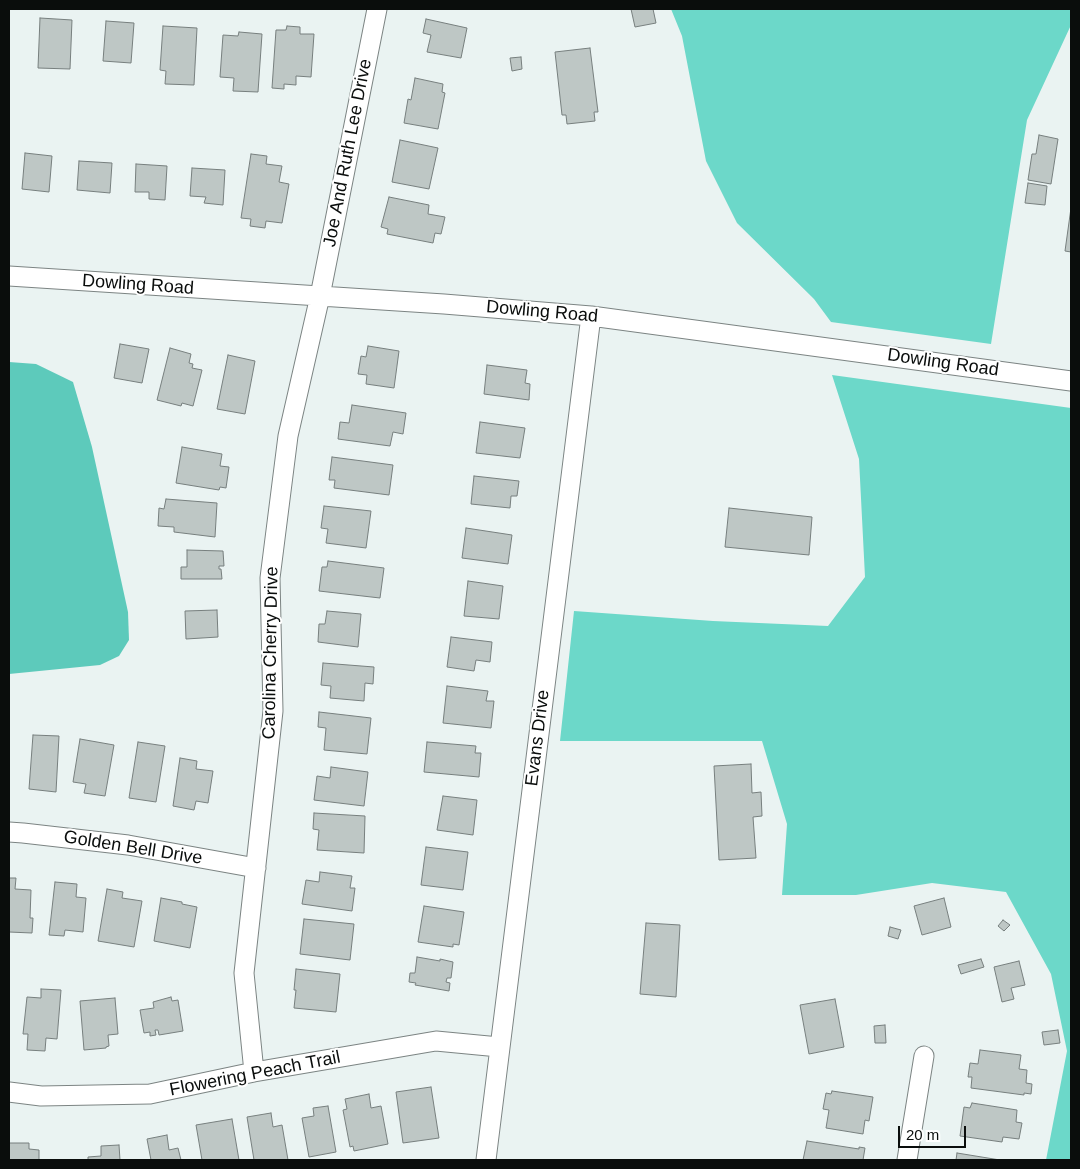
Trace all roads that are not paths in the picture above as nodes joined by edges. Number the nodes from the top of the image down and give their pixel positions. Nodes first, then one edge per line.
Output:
1 (377, 9) edge
2 (9, 276) edge
3 (320, 296) junction
4 (590, 316) junction
5 (1071, 381) edge
6 (9, 832) edge
7 (256, 868) junction
8 (500, 1047) junction
9 (924, 1056) dead end
10 (254, 1072) junction
11 (9, 1092) edge
12 (486, 1160) edge
13 (907, 1160) edge

1 - 3 street, Joe And Ruth Lee Drive
2 - 3 street, Dowling Road
3 - 4 street, Dowling Road
3 - 7 street, Carolina Cherry Drive
4 - 5 street, Dowling Road
4 - 8 street, Evans Drive
6 - 7 street, Golden Bell Drive
7 - 10 street, Carolina Cherry Drive
8 - 10 street, Flowering Peach Trail
8 - 12 street, Evans Drive
9 - 13 street
10 - 11 street, Flowering Peach Trail

